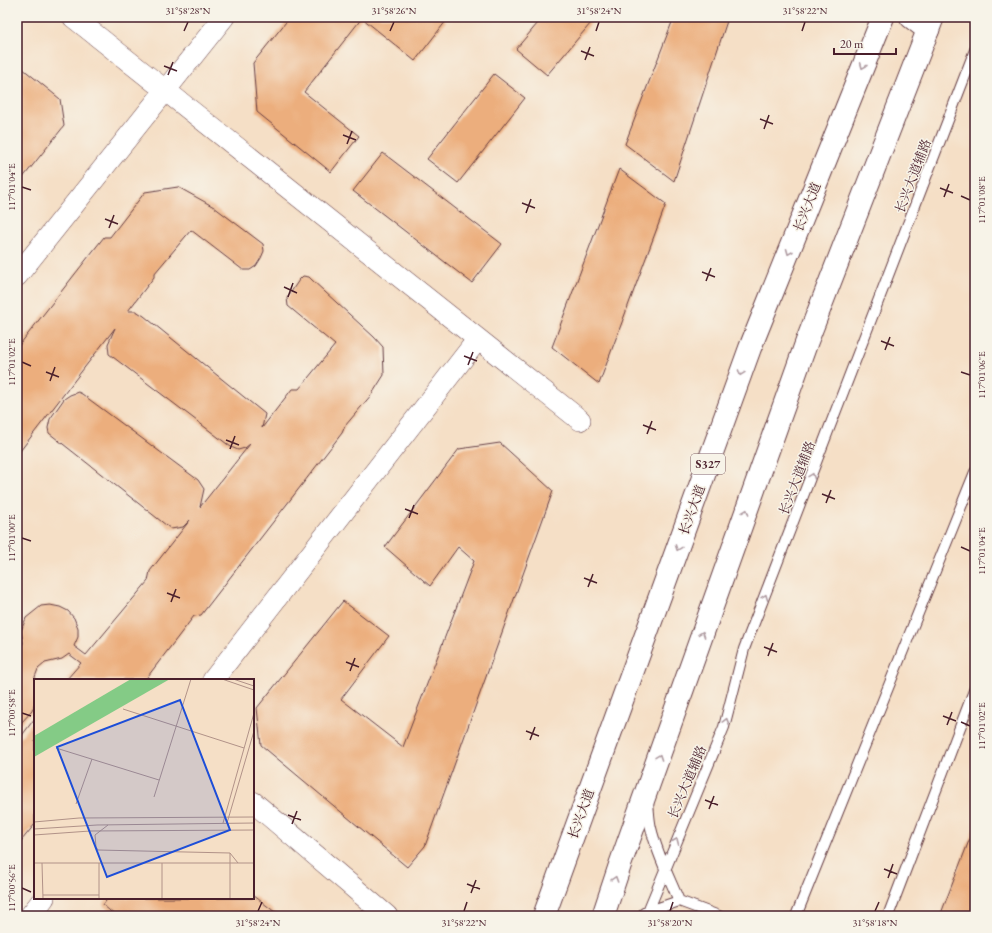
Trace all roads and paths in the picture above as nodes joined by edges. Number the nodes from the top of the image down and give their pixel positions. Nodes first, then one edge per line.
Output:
1 (73, 17) edge
2 (224, 17) edge
3 (883, 17) edge
4 (924, 21) edge
5 (975, 50) edge
6 (165, 90) junction
7 (17, 276) edge
8 (478, 339) junction
9 (580, 420) dead end
10 (975, 472) edge
11 (214, 679) edge
12 (975, 688) edge
13 (647, 790) junction
14 (254, 803) edge
15 (665, 869) junction
16 (43, 899) edge
17 (679, 901) junction
18 (644, 915) edge
19 (30, 916) edge
20 (387, 916) edge
21 (544, 916) edge
22 (603, 916) edge
23 (719, 916) edge
24 (796, 916) edge
25 (888, 916) edge

1 - 6 street
2 - 6 street
3 -> 21 main road, 长兴大道 / S327
13 -> 4 main road
15 -> 5 lane, 长兴大道辅路
6 - 7 street
6 - 8 street
8 - 9 street
8 - 11 street
10 - 24 lane
12 - 25 lane
13 - 15 lane
22 -> 13 main road
14 - 20 street
15 - 17 lane
15 - 18 lane, 长兴大道辅路
16 - 19 street
17 - 18 lane
17 - 23 lane

